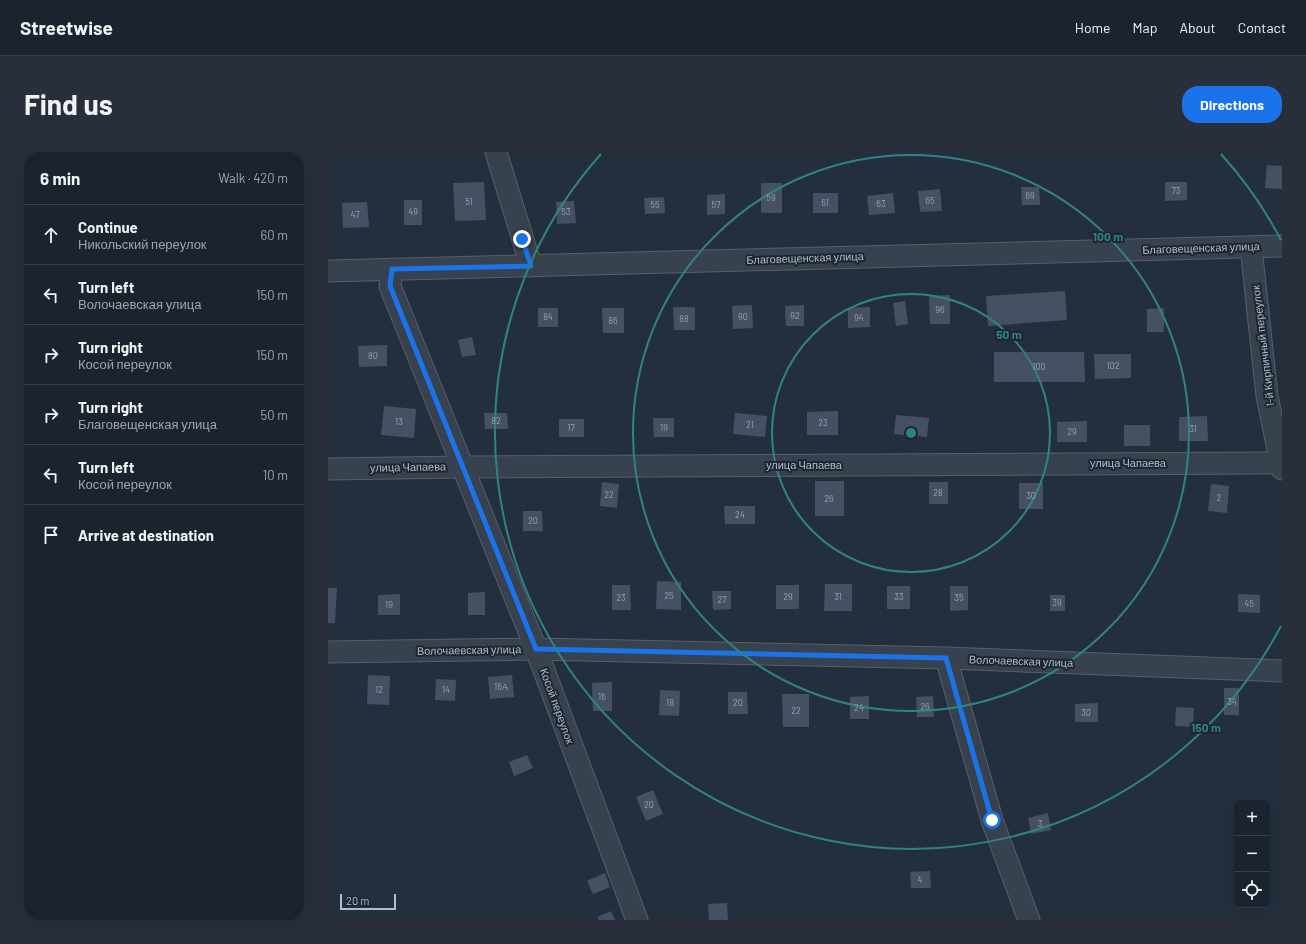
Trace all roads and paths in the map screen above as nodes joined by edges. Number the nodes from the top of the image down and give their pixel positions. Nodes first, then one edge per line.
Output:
1 (496, 152) edge
2 (1282, 246) edge
3 (1251, 247) junction
4 (531, 266) junction
5 (392, 269) junction
6 (328, 271) edge
7 (463, 466) junction
8 (1281, 466) edge
9 (328, 469) edge
10 (536, 649) junction
11 (328, 652) edge
12 (946, 658) junction
13 (1282, 671) edge
14 (637, 920) edge
15 (1029, 920) edge

1 - 4 street
2 - 3 street, Благовещенская улица
3 - 4 street, Благовещенская улица
3 - 8 street, 1-й Кирпичный переулок
4 - 5 street, Благовещенская улица
5 - 6 street, Благовещенская улица
5 - 7 street, Косой переулок
7 - 8 street, улица Чапаева
7 - 9 street, улица Чапаева
7 - 10 street, Косой переулок
10 - 11 street, Волочаевская улица
10 - 12 street, Волочаевская улица
10 - 14 street, Косой переулок
12 - 13 street, Волочаевская улица
12 - 15 street

